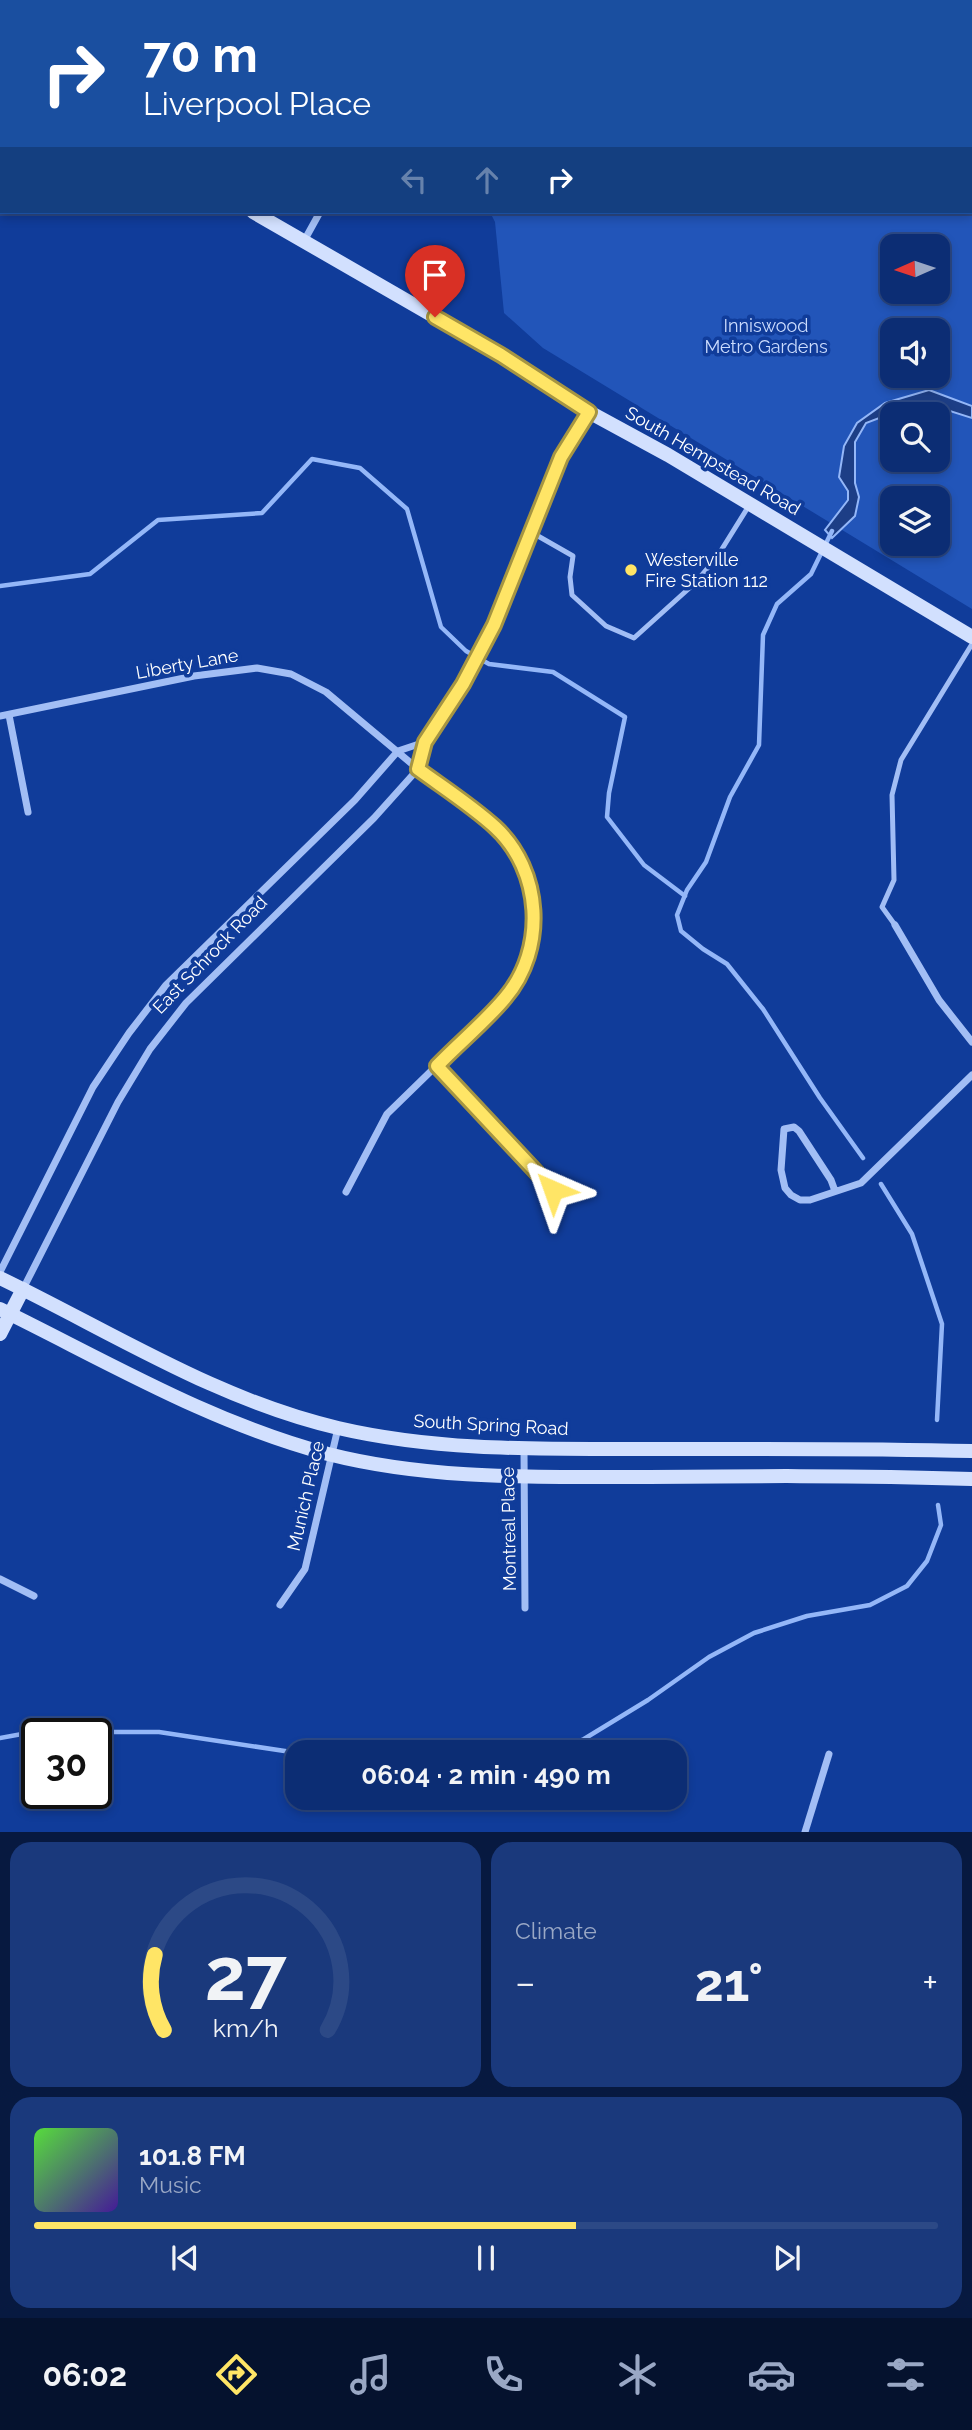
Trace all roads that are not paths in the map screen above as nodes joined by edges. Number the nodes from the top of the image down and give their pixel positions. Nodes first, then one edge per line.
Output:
1 (257, 214) edge
2 (319, 214) edge
3 (304, 241) junction
4 (589, 412) junction
5 (750, 503) junction
6 (531, 532) junction
7 (972, 637) edge
8 (972, 644) edge
9 (9, 715) junction
10 (0, 716) edge
11 (425, 742) junction
12 (398, 751) junction
13 (418, 769) junction
14 (28, 813) dead end
15 (895, 925) joint
16 (972, 1042) edge
17 (437, 1066) junction
18 (972, 1075) edge
19 (553, 1190) dead end
20 (835, 1191) junction
21 (346, 1192) dead end
22 (0, 1272) edge
23 (0, 1278) edge
24 (23, 1289) junction
25 (5, 1311) edge
26 (0, 1334) edge
27 (338, 1428) junction
28 (524, 1449) junction
29 (972, 1451) edge
30 (332, 1455) junction
31 (523, 1477) junction
32 (972, 1479) edge
33 (0, 1579) edge
34 (34, 1596) dead end
35 (280, 1605) dead end
36 (525, 1608) dead end
37 (829, 1754) dead end
38 (805, 1832) edge

1 - 3 main road, South Hempstead Road
2 - 3 street
3 - 4 main road, South Hempstead Road
4 - 5 main road, South Hempstead Road
4 - 6 street, East Schrock Road
5 - 6 lane
5 - 7 main road, South Hempstead Road
6 - 11 street, East Schrock Road
8 - 15 lane
9 - 10 street, Liberty Lane
9 - 12 street, Liberty Lane
9 - 14 street
11 - 12 street, East Schrock Road
11 - 13 street, East Schrock Road
12 - 13 street, Liberty Lane
12 - 22 street, East Schrock Road
13 - 17 street, Liberty Lane
13 - 24 street, East Schrock Road
15 - 16 street
17 - 19 street
17 - 21 street, Liberty Lane
18 - 20 street
20 - 20 street
23 - 24 main road, South Spring Road
24 - 25 main road, East Schrock Road
24 - 27 main road, South Spring Road
25 - 26 main road, East Schrock Road
25 - 30 main road
27 - 28 main road, South Spring Road
27 - 30 street, Munich Place
28 - 29 main road, South Spring Road
28 - 31 street, Montreal Place
30 - 31 main road
30 - 35 street, Munich Place
31 - 32 main road
31 - 36 street, Montreal Place
33 - 34 street
37 - 38 street

